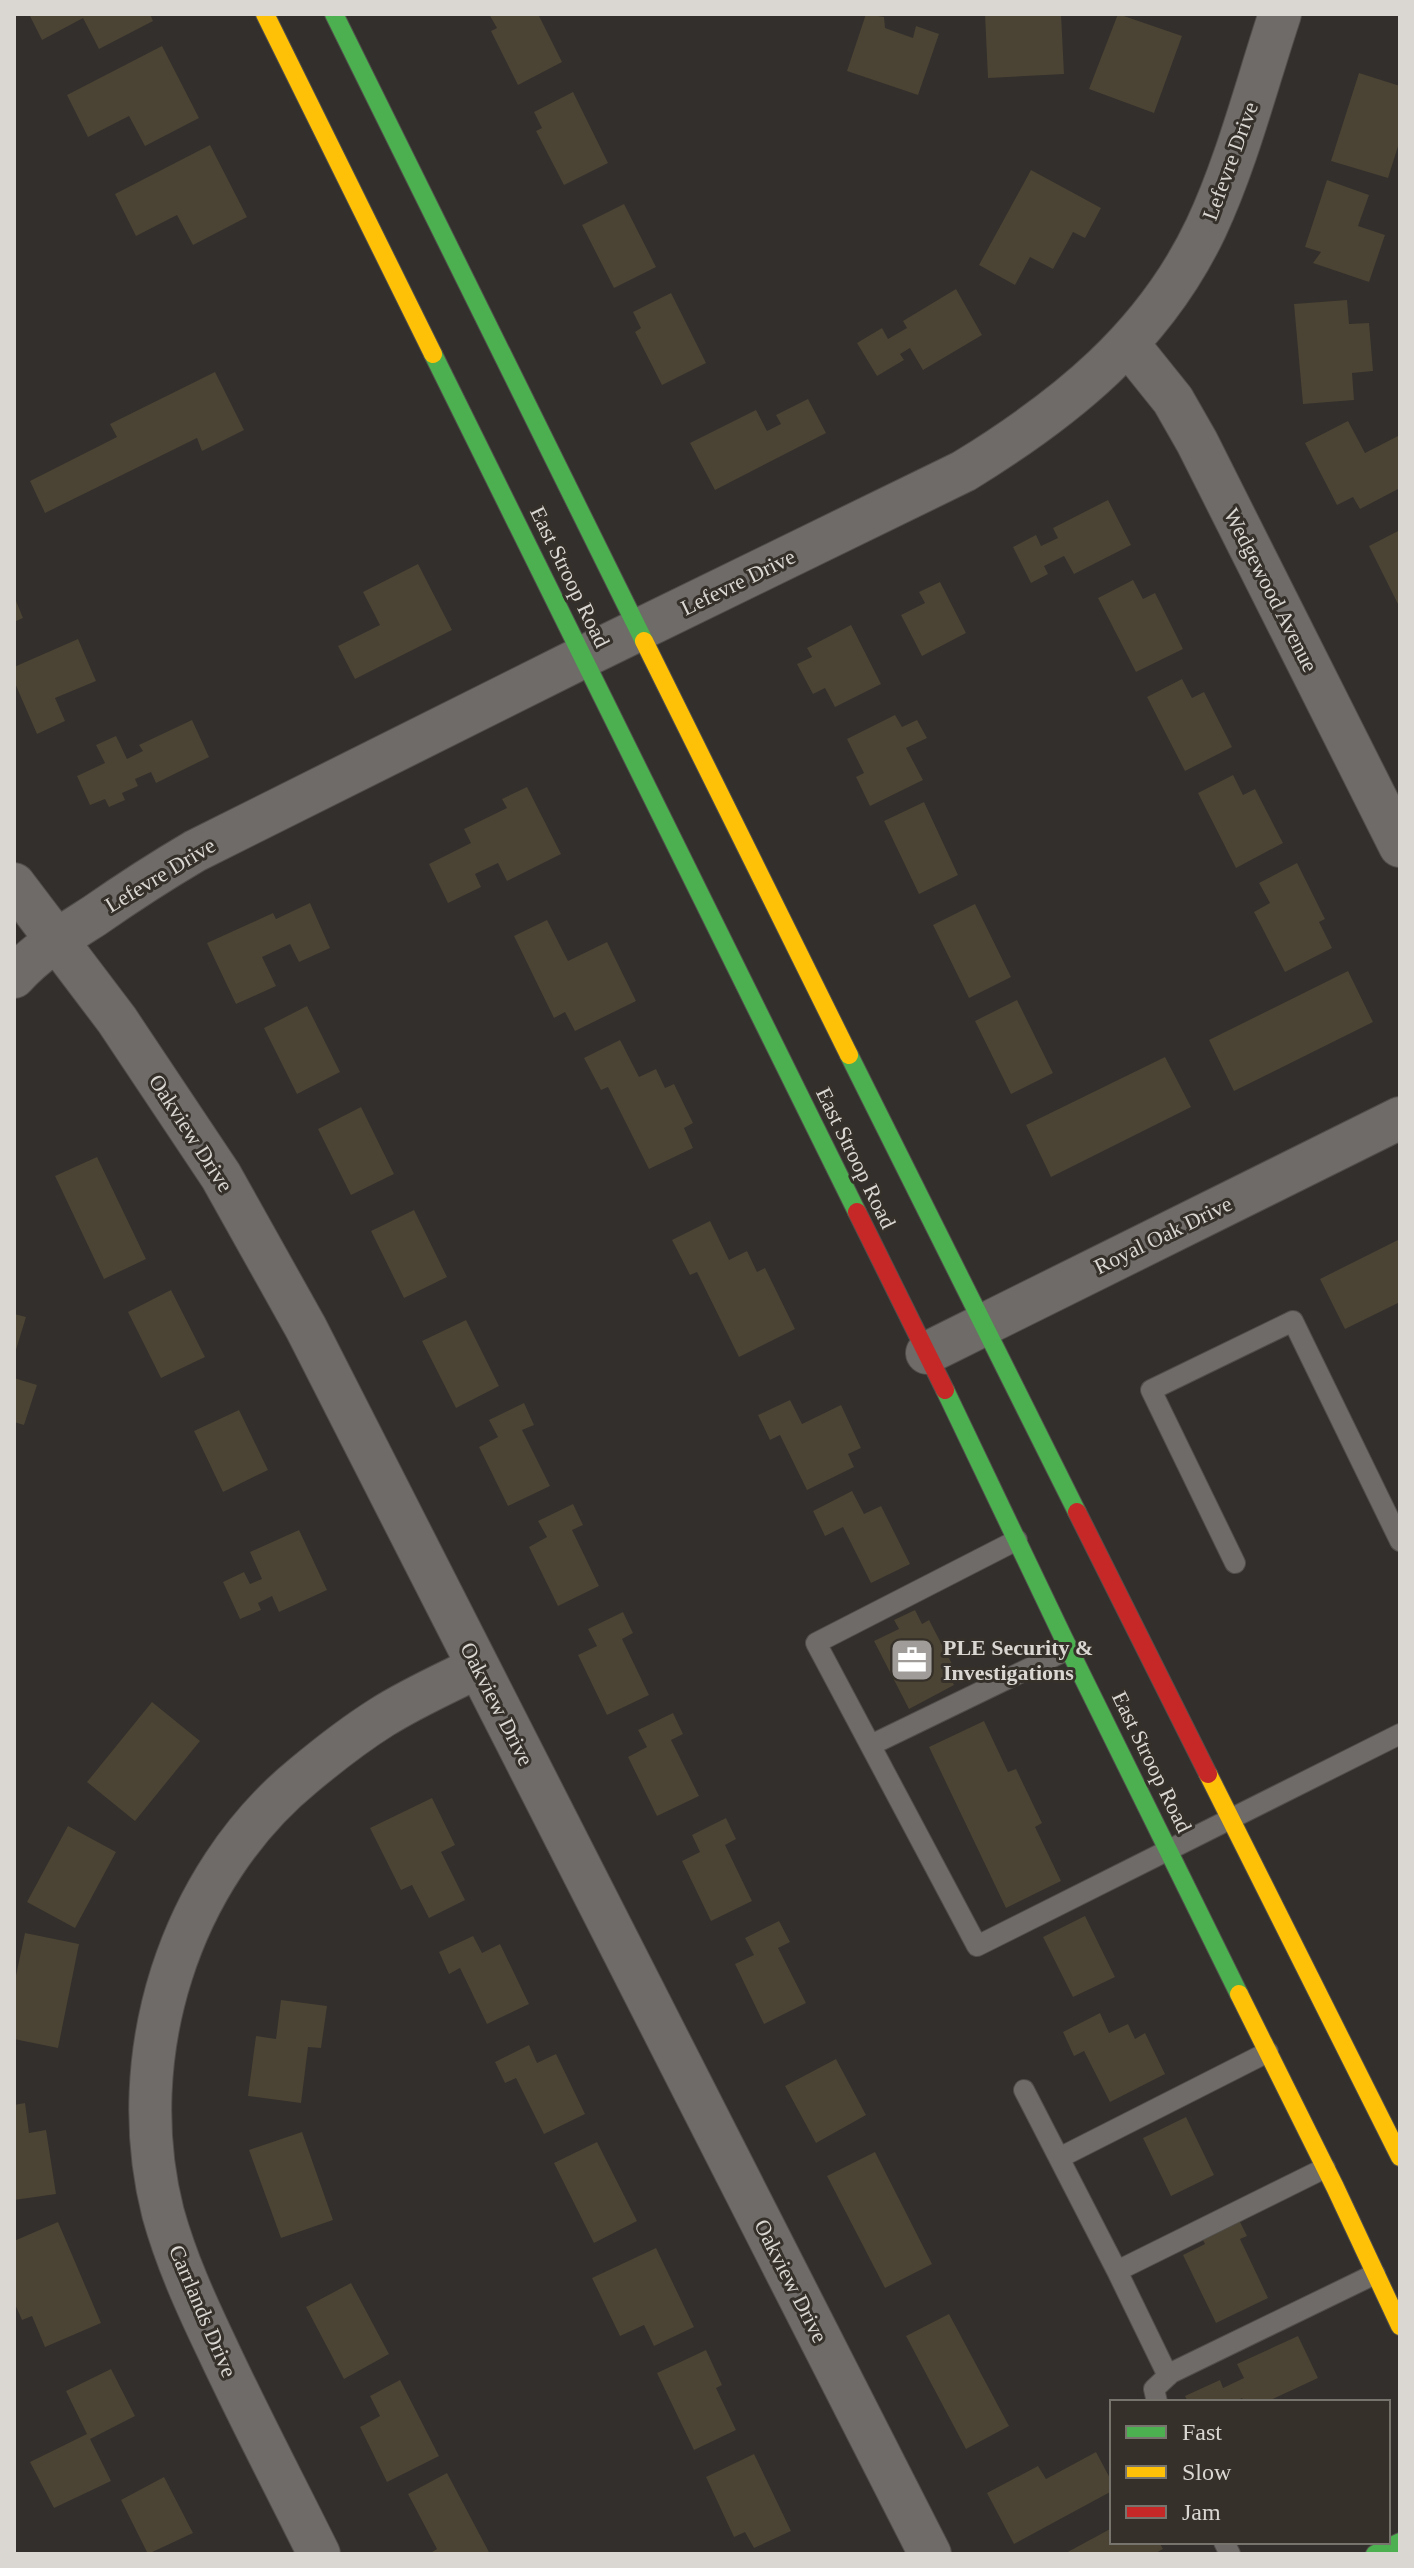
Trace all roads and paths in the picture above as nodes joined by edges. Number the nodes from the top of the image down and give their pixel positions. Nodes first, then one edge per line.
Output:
1 (265, 14) edge
2 (334, 14) edge
3 (1280, 14) edge
4 (1128, 344) junction
5 (638, 631) junction
6 (583, 657) junction
7 (1400, 846) edge
8 (14, 884) edge
9 (57, 940) junction
10 (14, 977) edge
11 (1400, 1118) edge
12 (983, 1325) junction
13 (927, 1353) junction
14 (1017, 1540) junction
15 (1400, 1541) edge
16 (1235, 1563) dead end
17 (1069, 1649) junction
18 (478, 1667) junction
19 (1400, 1734) edge
20 (871, 1745) junction
21 (1230, 1818) junction
22 (1168, 1849) junction
23 (1268, 2052) junction
24 (1024, 2090) dead end
25 (1400, 2157) edge
26 (1059, 2158) junction
27 (1325, 2168) junction
28 (1117, 2271) junction
29 (1375, 2274) junction
30 (1400, 2326) edge
31 (1168, 2376) junction
32 (1157, 2400) edge
33 (1400, 2542) edge
34 (319, 2554) edge
35 (930, 2554) edge
36 (1375, 2554) edge

1 - 6 main road, East Stroop Road
2 - 5 main road, East Stroop Road
3 - 4 street, Lefevre Drive
4 - 5 street, Lefevre Drive
4 - 7 street, Wedgewood Avenue
5 - 6 street, Lefevre Drive
5 - 12 main road, East Stroop Road
6 - 9 street, Lefevre Drive
6 - 13 main road, East Stroop Road
8 - 9 street, Oakview Drive
9 - 10 street, Lefevre Drive
9 - 18 street, Oakview Drive
11 - 12 street, Royal Oak Drive
12 - 13 street, Royal Oak Drive
12 - 21 main road, East Stroop Road
13 - 14 main road, East Stroop Road
14 - 17 main road, East Stroop Road
14 - 20 lane
15 - 16 lane
17 - 20 lane
17 - 22 main road, East Stroop Road
18 - 34 street, Carrlands Drive
18 - 35 street, Oakview Drive
19 - 21 lane
20 - 22 lane
21 - 22 lane
21 - 25 main road, East Stroop Road
22 - 23 main road, East Stroop Road
23 - 26 lane
23 - 27 main road, East Stroop Road
24 - 26 lane
26 - 28 lane
27 - 28 lane
27 - 29 main road, East Stroop Road
28 - 31 lane
29 - 30 main road, East Stroop Road
29 - 31 lane
31 - 32 lane
33 - 36 main road

